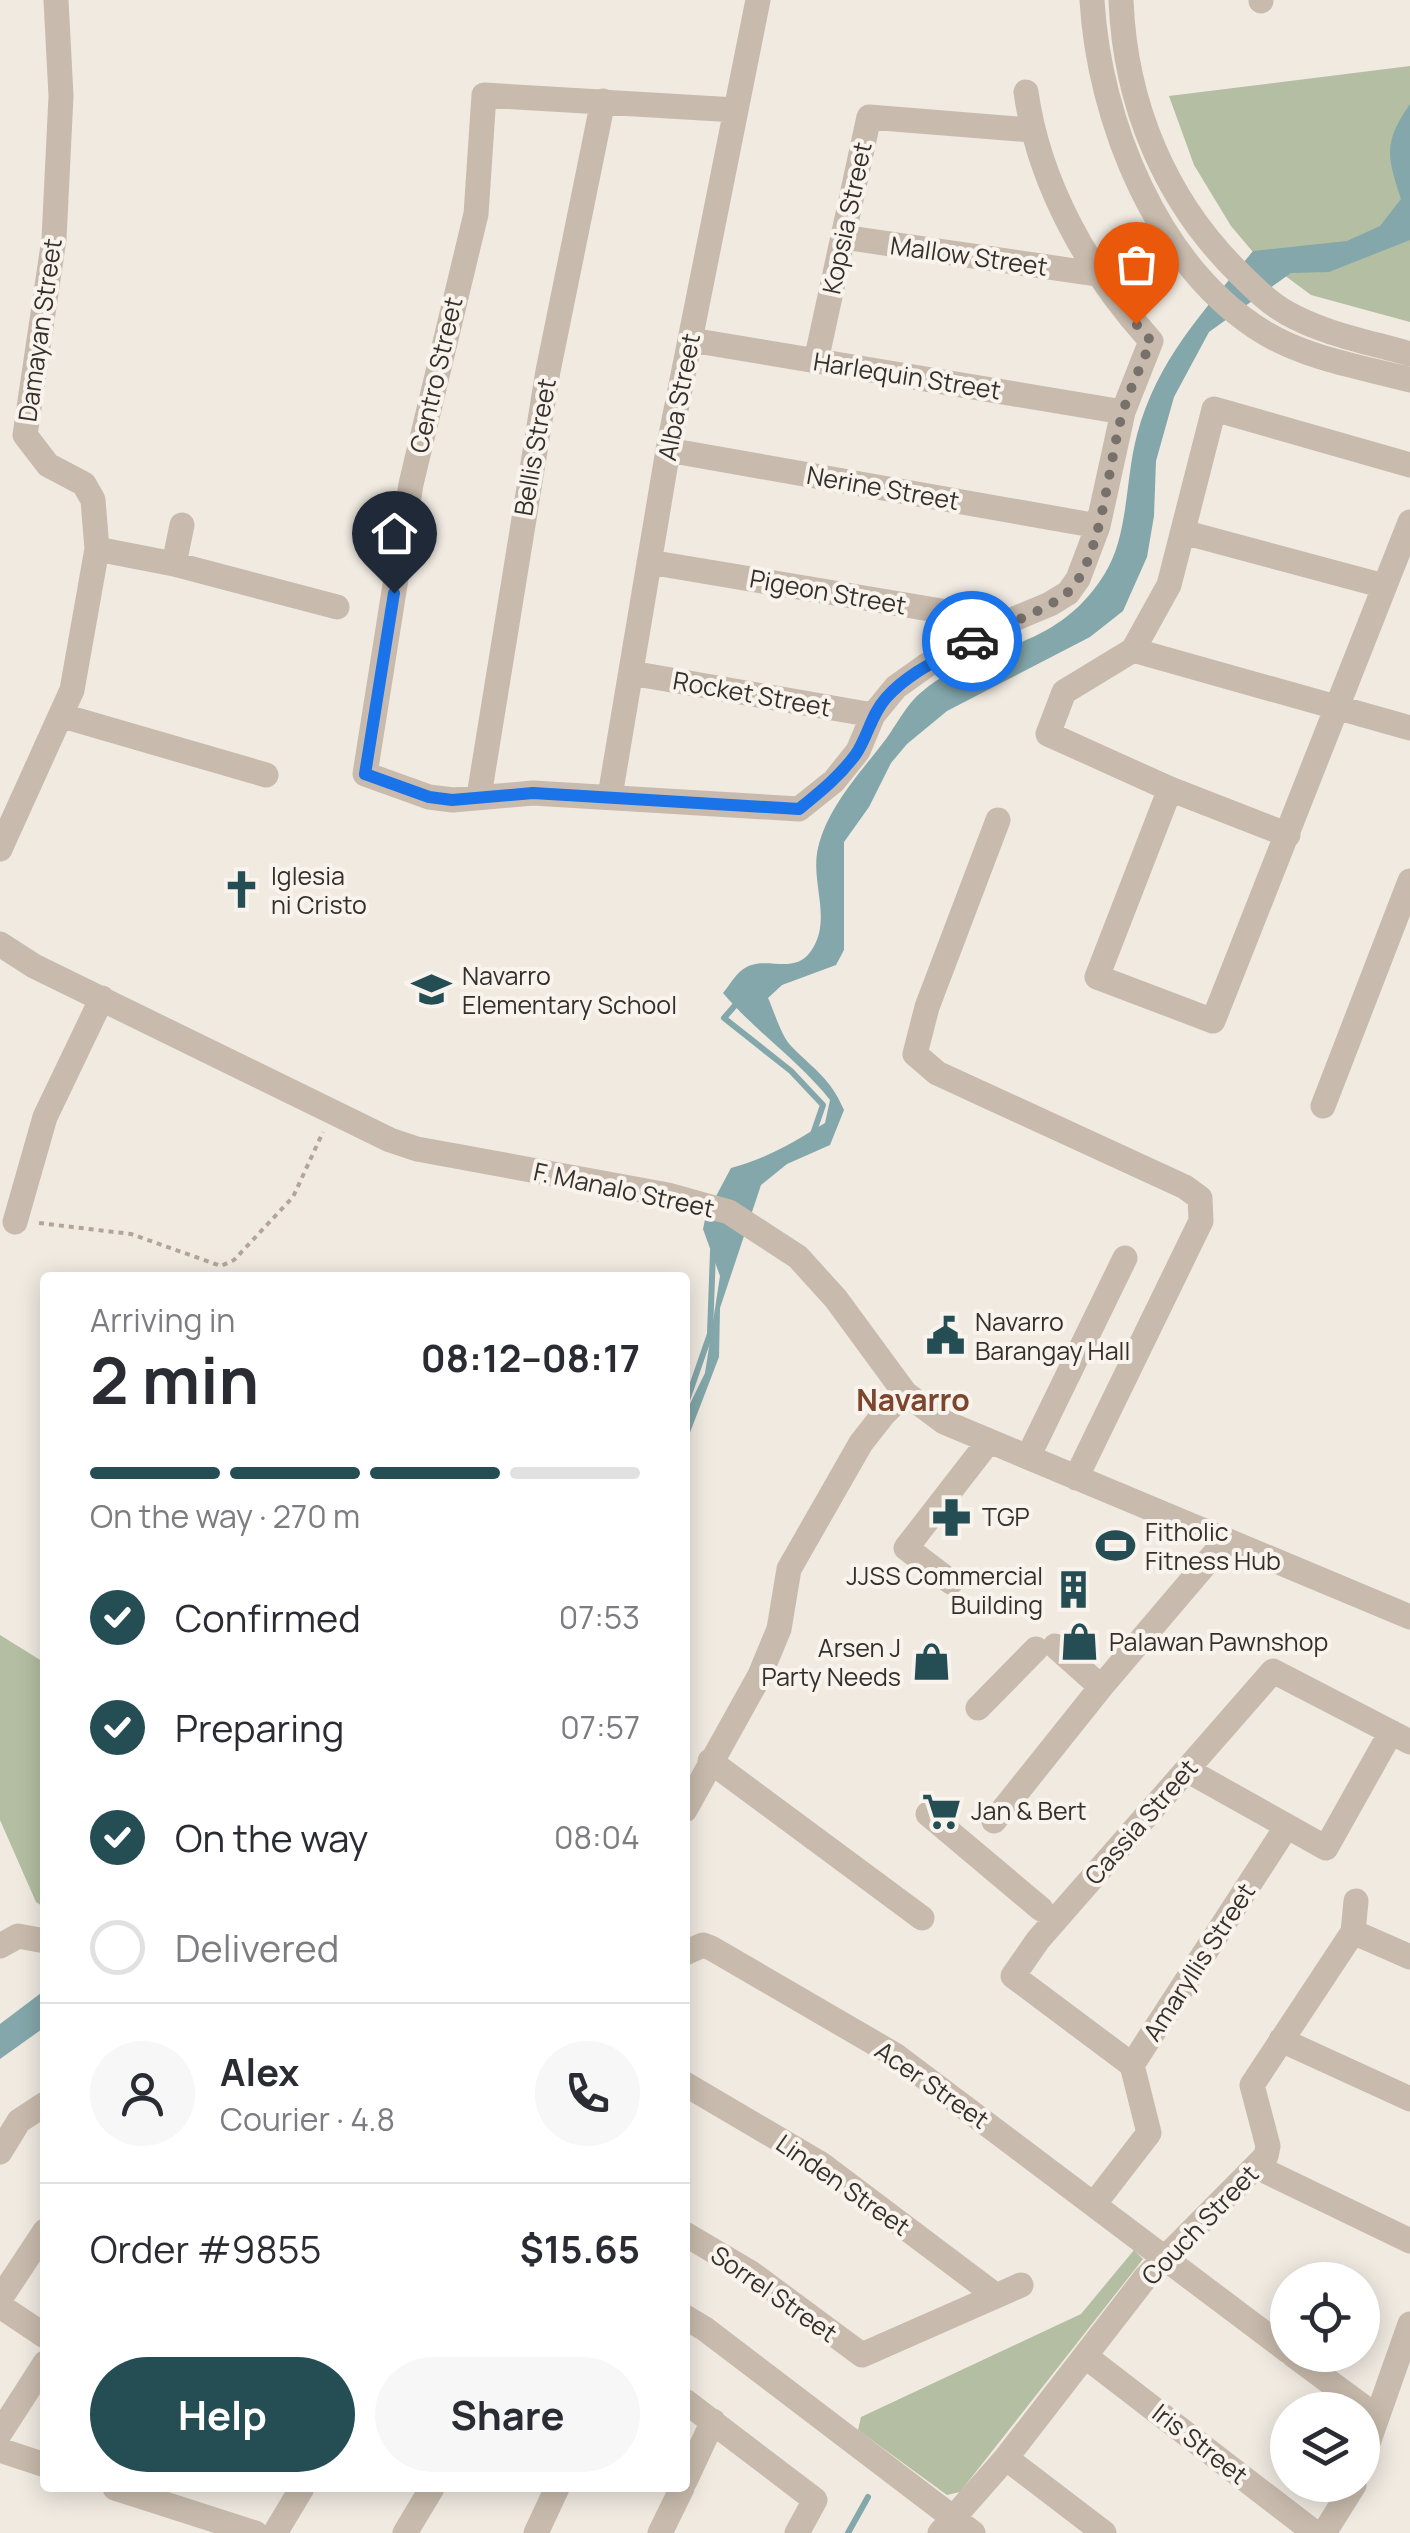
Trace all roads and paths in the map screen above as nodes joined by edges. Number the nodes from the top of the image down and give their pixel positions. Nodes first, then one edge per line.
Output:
1 (56, 0) edge
2 (758, 0) edge
3 (1092, 0) edge
4 (1121, 0) edge
5 (1026, 92) dead end
6 (603, 101) junction
7 (736, 110) junction
8 (1031, 130) junction
9 (843, 237) junction
10 (1096, 274) junction
11 (691, 340) junction
12 (1410, 354) edge
13 (816, 361) junction
14 (1410, 380) edge
15 (1123, 412) junction
16 (668, 450) junction
17 (1410, 464) edge
18 (1410, 522) edge
19 (182, 525) dead end
20 (1098, 526) junction
21 (1183, 532) junction
22 (97, 549) junction
23 (650, 562) junction
24 (174, 564) junction
25 (1384, 586) junction
26 (337, 608) dead end
27 (1007, 622) junction
28 (1134, 650) junction
29 (631, 673) junction
30 (1336, 708) junction
31 (873, 715) junction
32 (62, 716) junction
33 (1410, 728) edge
34 (266, 776) dead end
35 (1170, 789) junction
36 (479, 796) junction
37 (610, 796) junction
38 (998, 820) dead end
39 (1288, 835) junction
40 (0, 848) edge
41 (1410, 881) edge
42 (0, 944) edge
43 (102, 998) junction
44 (1323, 1106) dead end
45 (334, 1110) junction
46 (15, 1222) joint
47 (1125, 1258) dead end
48 (905, 1394) junction
49 (989, 1441) junction
50 (1028, 1458) junction
51 (1076, 1478) junction
52 (1226, 1540) junction
53 (951, 1582) dead end
54 (1410, 1617) edge
55 (1100, 1687) junction
56 (978, 1708) dead end
57 (1401, 1737) edge
58 (710, 1762) junction
59 (1186, 1770) junction
60 (690, 1800) edge
61 (928, 1814) dead end
62 (994, 1821) dead end
63 (1287, 1826) junction
64 (1356, 1900) dead end
65 (1041, 1909) dead end
66 (922, 1918) dead end
67 (1353, 1932) junction
68 (40, 1940) edge
69 (0, 1946) edge
70 (690, 1951) edge
71 (1408, 1951) edge
72 (1282, 2040) junction
73 (1132, 2065) junction
74 (690, 2087) edge
75 (1410, 2098) edge
76 (40, 2107) edge
77 (0, 2152) edge
78 (1257, 2167) junction
79 (1094, 2203) junction
80 (690, 2237) edge
81 (40, 2240) edge
82 (1410, 2240) edge
83 (1163, 2258) junction
84 (1021, 2285) dead end
85 (995, 2295) junction
86 (0, 2303) edge
87 (690, 2321) edge
88 (1410, 2324) edge
89 (40, 2332) edge
90 (1270, 2338) edge
91 (1085, 2356) junction
92 (40, 2370) edge
93 (1316, 2372) edge
94 (1343, 2392) edge
95 (690, 2405) edge
96 (1380, 2409) edge
97 (713, 2422) junction
98 (0, 2433) edge
99 (0, 2450) edge
100 (1006, 2458) junction
101 (40, 2463) edge
102 (690, 2470) edge
103 (128, 2492) edge
104 (300, 2492) edge
105 (430, 2492) edge
106 (555, 2492) edge
107 (680, 2492) edge
108 (1343, 2502) edge
109 (956, 2528) edge
110 (256, 2533) edge
111 (276, 2533) edge
112 (405, 2533) edge
113 (536, 2533) edge
114 (660, 2533) edge
115 (796, 2533) edge
116 (1104, 2533) edge
117 (1316, 2533) edge
118 (1324, 2533) edge

1 - 22 street, Damayan Street
2 - 7 street, Alba Street
3 - 14 street
4 - 12 street
5 - 8 street
6 - 7 street
6 - 36 street, Bellis Street
6 - 36 street, Centro Street
7 - 11 street, Alba Street
8 - 9 street, Kopsia Street
8 - 10 street
9 - 10 street, Mallow Street
9 - 13 street, Kopsia Street
10 - 15 street
11 - 13 street, Harlequin Street
11 - 16 street, Alba Street
13 - 15 street, Harlequin Street
15 - 20 street
16 - 20 street, Nerine Street
16 - 23 street, Alba Street
17 - 21 street
18 - 25 street
19 - 24 street
20 - 27 street
21 - 25 street
21 - 28 street
22 - 24 street
22 - 32 street, Damayan Street
23 - 27 street, Pigeon Street
23 - 29 street, Alba Street
24 - 26 street
25 - 30 street
27 - 31 street
28 - 30 street
28 - 35 street
29 - 31 street, Rocket Street
29 - 37 street, Alba Street
30 - 33 street
30 - 39 street
31 - 37 street
32 - 34 street
32 - 40 street, Damayan Street
35 - 39 street
35 - 39 street
36 - 37 street
38 - 51 street
41 - 44 street
42 - 43 street, F. Manalo Street
43 - 45 street, F. Manalo Street
43 - 46 street
45 - 46 path
45 - 48 street, F. Manalo Street
47 - 50 street
48 - 49 street, F. Manalo Street
48 - 58 street
49 - 50 street, F. Manalo Street
49 - 53 street
50 - 51 street, F. Manalo Street
51 - 52 street, F. Manalo Street
52 - 54 street, F. Manalo Street
52 - 55 street
55 - 56 street
55 - 62 street
57 - 59 street, Cassia Street
57 - 63 street
58 - 60 street
58 - 66 street
59 - 63 street
59 - 73 street, Cassia Street
61 - 65 street
63 - 73 street, Amaryllis Street
64 - 67 street, Couch Street
67 - 71 street
67 - 72 street, Couch Street
68 - 69 street
70 - 79 street, Acer Street
72 - 75 street
72 - 78 street, Couch Street
73 - 79 street, Amaryllis Street
74 - 85 street, Linden Street
76 - 77 street
78 - 82 street
78 - 83 street, Couch Street
79 - 83 street, Acer Street
80 - 85 street, Sorrel Street
81 - 86 street
83 - 90 street, Acer Street
83 - 91 street, Couch Street
84 - 85 street
86 - 89 street
87 - 109 street
88 - 96 street
91 - 100 street, Couch Street
91 - 117 street, Iris Street
92 - 98 street
93 - 94 street, Acer Street
95 - 97 street
97 - 102 street
97 - 115 street
99 - 101 street
100 - 109 street, Couch Street
100 - 116 street
103 - 110 street
104 - 111 street
105 - 112 street
106 - 113 street
107 - 114 street
108 - 118 street

